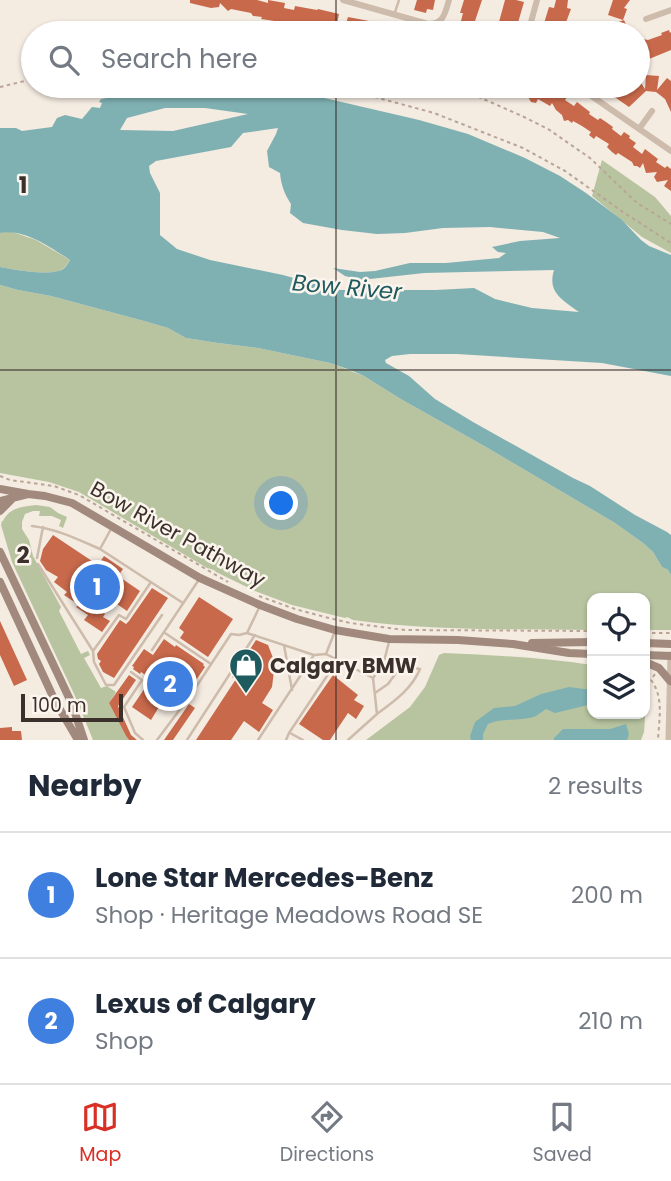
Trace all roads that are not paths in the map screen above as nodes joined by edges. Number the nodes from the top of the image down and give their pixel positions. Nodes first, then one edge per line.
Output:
1 (347, 0) edge
2 (399, 0) edge
3 (449, 0) edge
4 (537, 0) edge
5 (671, 10) edge
6 (394, 15) junction
7 (646, 19) dead end
8 (415, 21) edge
9 (441, 21) edge
10 (531, 21) edge
11 (594, 98) edge
12 (652, 111) dead end
13 (639, 129) junction
14 (671, 151) edge
15 (5, 493) edge
16 (0, 501) edge
17 (0, 511) edge
18 (32, 526) dead end
19 (113, 526) junction
20 (43, 527) junction
21 (100, 549) junction
22 (0, 552) edge
23 (37, 558) dead end
24 (38, 564) dead end
25 (200, 578) junction
26 (0, 582) edge
27 (151, 582) junction
28 (183, 603) junction
29 (260, 605) junction
30 (162, 615) dead end
31 (335, 630) junction
32 (164, 632) junction
33 (247, 632) junction
34 (255, 635) junction
35 (389, 639) junction
36 (587, 642) edge
37 (650, 643) edge
38 (513, 644) junction
39 (671, 644) edge
40 (284, 645) junction
41 (152, 650) dead end
42 (93, 652) junction
43 (326, 654) junction
44 (587, 654) edge
45 (314, 655) junction
46 (650, 655) edge
47 (671, 656) edge
48 (337, 660) junction
49 (211, 664) junction
50 (650, 664) edge
51 (131, 672) dead end
52 (373, 678) junction
53 (670, 681) edge
54 (292, 690) junction
55 (375, 693) junction
56 (377, 714) junction
57 (289, 733) junction
58 (78, 740) edge
59 (84, 740) edge
60 (143, 740) edge
61 (157, 740) edge
62 (187, 740) edge
63 (258, 740) edge
64 (286, 740) edge
65 (303, 740) edge
66 (348, 740) edge
67 (669, 740) edge

1 - 6 street
2 - 6 lane
3 - 9 street
4 - 10 street
5 - 7 street
6 - 8 street
11 - 13 street
12 - 13 street
13 - 14 street
15 - 16 main road
15 - 17 main road
15 - 19 main road
18 - 20 lane
19 - 21 lane
19 - 25 main road
20 - 21 lane
20 - 23 lane
21 - 27 lane
22 - 59 main road
24 - 42 lane
25 - 28 lane
25 - 29 main road
26 - 58 main road
27 - 28 lane
27 - 42 lane
28 - 32 lane
29 - 31 main road
29 - 33 lane
30 - 42 lane
31 - 35 main road
31 - 43 lane
32 - 41 lane
32 - 49 lane
33 - 34 lane
33 - 49 lane
34 - 40 lane
34 - 62 lane
35 - 38 main road
35 - 52 lane
36 - 38 main road
37 - 39 main road
38 - 44 main road
40 - 45 lane
40 - 54 lane
43 - 45 lane
43 - 48 lane
45 - 54 lane
46 - 47 main road
47 - 53 street
48 - 52 lane
48 - 57 lane
49 - 61 lane
50 - 53 main road
51 - 60 lane
52 - 55 lane
53 - 67 street
54 - 63 lane
55 - 56 lane
55 - 56 lane
56 - 66 lane
57 - 64 lane
57 - 65 lane

